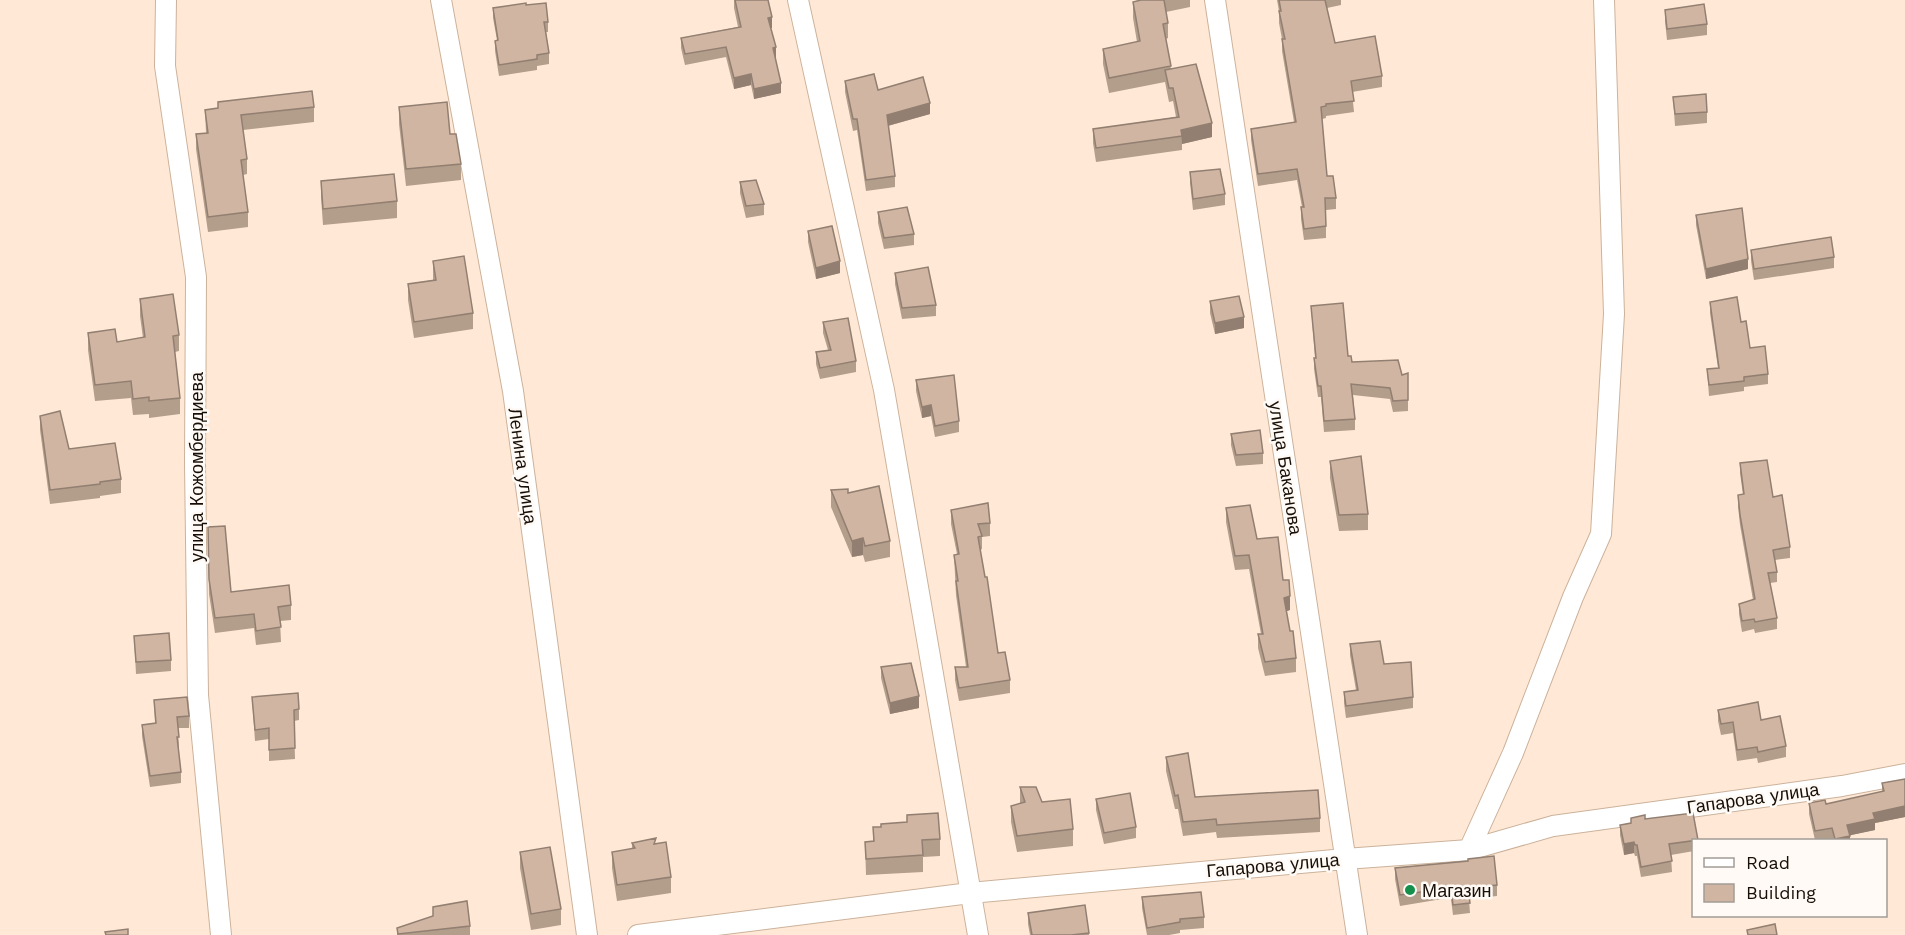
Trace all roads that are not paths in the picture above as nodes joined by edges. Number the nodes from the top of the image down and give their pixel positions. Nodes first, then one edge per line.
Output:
1 (166, 0) edge
2 (441, 0) edge
3 (798, 0) edge
4 (1215, 0) edge
5 (1604, 0) edge
6 (1905, 774) edge
7 (1469, 850) junction
8 (1345, 859) junction
9 (970, 893) junction
10 (221, 935) edge
11 (587, 935) edge
12 (638, 935) edge
13 (978, 935) edge
14 (1357, 935) edge

1 - 10 street, улица Кожомбердиева
2 - 11 street, Ленина улица
3 - 9 street
4 - 8 street, улица Баканова
5 - 7 street
6 - 7 street, Гапарова улица
7 - 8 street, Гапарова улица
8 - 9 street, Гапарова улица
8 - 14 street, улица Баканова
9 - 12 street, Гапарова улица
9 - 13 street

